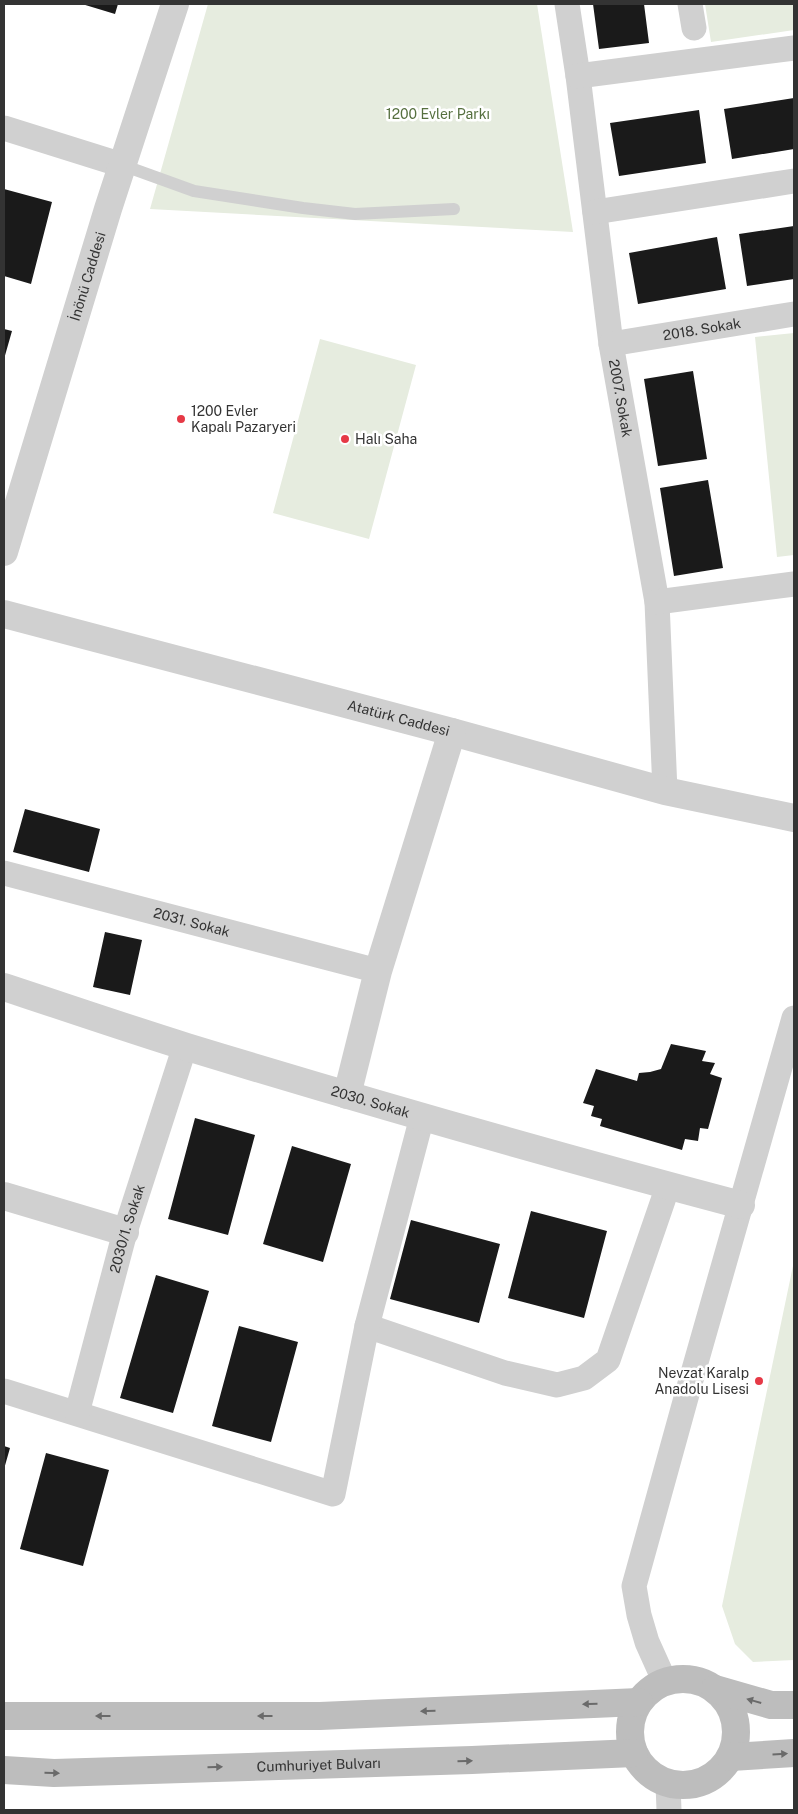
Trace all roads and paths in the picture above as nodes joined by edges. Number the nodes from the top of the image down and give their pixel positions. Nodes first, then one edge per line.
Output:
1 (175, 4) edge
2 (567, 4) edge
3 (690, 4) edge
4 (694, 28) dead end
5 (794, 48) edge
6 (578, 76) junction
7 (4, 128) edge
8 (122, 165) junction
9 (794, 181) edge
10 (454, 209) dead end
11 (595, 212) junction
12 (794, 314) edge
13 (610, 344) junction
14 (4, 552) edge
15 (794, 584) edge
16 (657, 602) junction
17 (4, 614) edge
18 (452, 732) junction
19 (665, 791) junction
20 (794, 818) edge
21 (4, 873) edge
22 (378, 971) junction
23 (4, 987) edge
24 (794, 1018) edge
25 (185, 1046) junction
26 (347, 1095) junction
27 (422, 1117) junction
28 (668, 1186) junction
29 (4, 1196) edge
30 (741, 1205) junction
31 (126, 1232) junction
32 (367, 1326) junction
33 (4, 1391) edge
34 (77, 1413) junction
35 (665, 1682) junction
36 (715, 1689) junction
37 (639, 1702) junction
38 (794, 1705) edge
39 (4, 1716) edge
40 (634, 1753) junction
41 (794, 1753) edge
42 (731, 1756) junction
43 (4, 1770) edge
44 (669, 1797) edge

1 - 8 street, İnönü Caddesi
2 - 6 street, 2007. Sokak
3 - 4 street
5 - 6 street
6 - 11 street, 2007. Sokak
7 - 8 street
8 - 10 lane
8 - 14 street, İnönü Caddesi
9 - 11 street
11 - 13 street, 2007. Sokak
12 - 13 street, 2018. Sokak
13 - 16 street, 2007. Sokak
15 - 16 street
16 - 19 street, 2007. Sokak
17 - 18 street, Atatürk Caddesi
18 - 19 street, Atatürk Caddesi
18 - 22 street
19 - 20 street, Atatürk Caddesi
21 - 22 street, 2031. Sokak
22 - 26 street
23 - 25 street, 2030. Sokak
24 - 30 street
25 - 26 street, 2030. Sokak
25 - 31 street, 2030/1. Sokak
26 - 27 street, 2030. Sokak
27 - 28 street, 2030. Sokak
27 - 32 street
28 - 30 street, 2030. Sokak
28 - 32 street
29 - 31 street
30 - 35 street
31 - 34 street, 2030/1. Sokak
32 - 34 street
33 - 34 street
35 - 36 main road
35 - 37 main road
38 -> 36 main road
36 - 42 main road
37 -> 39 main road
37 - 40 main road
43 -> 40 main road, Cumhuriyet Bulvarı
40 - 44 main road
42 -> 41 main road
42 - 44 main road

